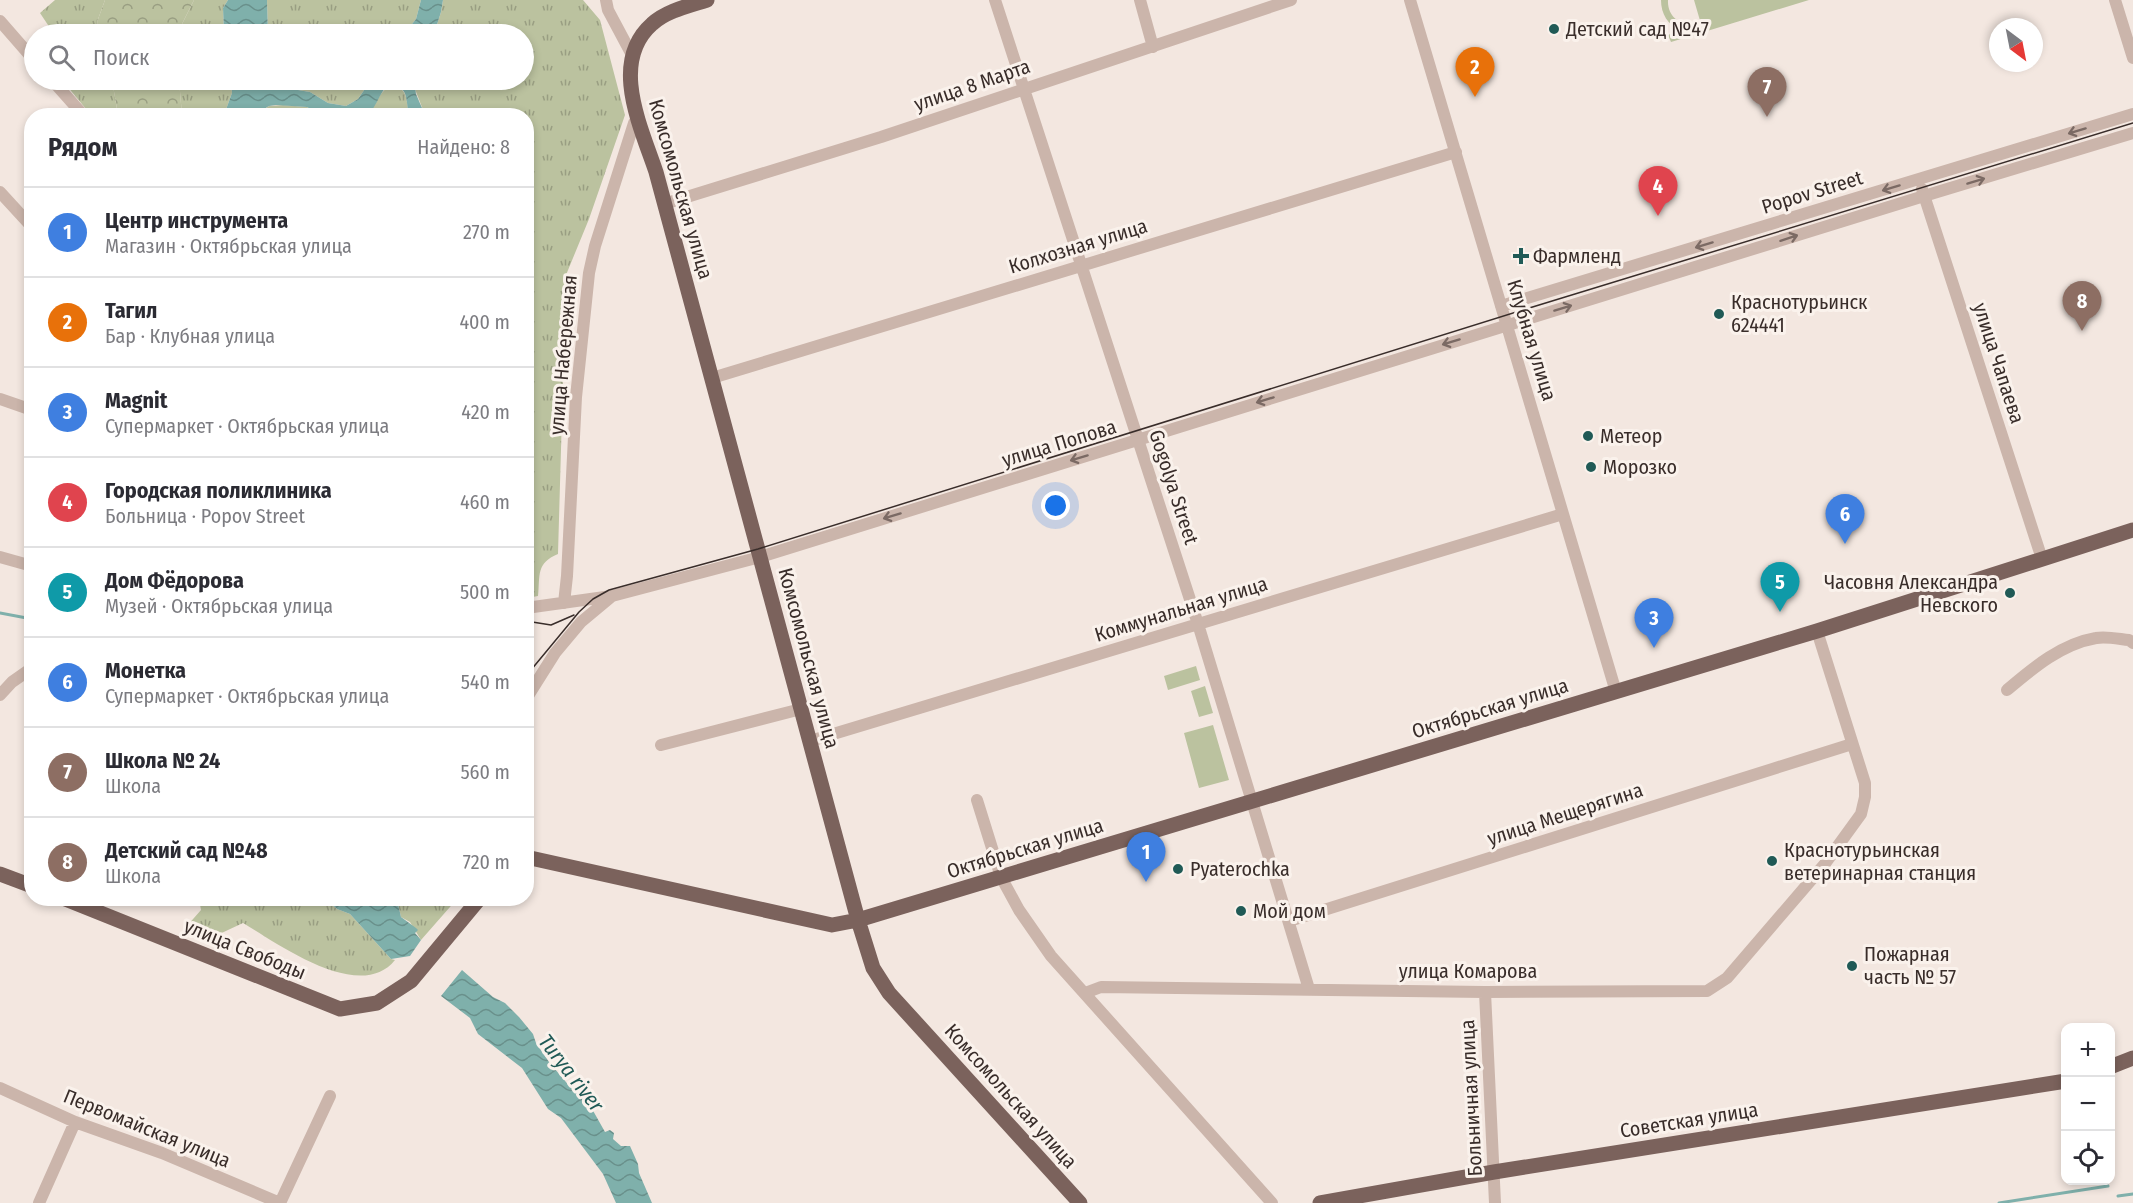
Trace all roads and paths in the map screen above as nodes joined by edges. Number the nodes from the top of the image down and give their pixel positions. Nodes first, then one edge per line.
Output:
1 (606, 0) edge
2 (706, 0) edge
3 (995, 0) edge
4 (1140, 0) edge
5 (1291, 0) edge
6 (1410, 0) edge
7 (2115, 0) edge
8 (0, 21) edge
9 (1153, 47) junction
10 (24, 49) edge
11 (632, 55) junction
12 (2133, 58) edge
13 (1023, 88) junction
14 (61, 90) edge
15 (77, 108) edge
16 (2133, 114) edge
17 (639, 119) junction
18 (2133, 132) edge
19 (1456, 152) junction
20 (1918, 180) junction
21 (0, 192) edge
22 (1924, 196) junction
23 (664, 204) junction
24 (24, 218) edge
25 (1081, 266) junction
26 (1501, 306) junction
27 (1507, 324) junction
28 (712, 378) junction
29 (0, 399) edge
30 (24, 407) edge
31 (1138, 439) junction
32 (1563, 514) junction
33 (2133, 530) edge
34 (0, 557) edge
35 (760, 557) junction
36 (2042, 559) junction
37 (24, 564) edge
38 (612, 596) junction
39 (564, 603) junction
40 (534, 607) edge
41 (1198, 624) junction
42 (1817, 631) junction
43 (2133, 643) edge
44 (24, 674) edge
45 (534, 686) edge
46 (2007, 690) dead end
47 (1616, 692) junction
48 (0, 695) edge
49 (801, 709) junction
50 (810, 741) junction
51 (1852, 744) junction
52 (661, 745) dead end
53 (977, 800) dead end
54 (1252, 801) junction
55 (534, 859) edge
56 (0, 874) edge
57 (1001, 877) junction
58 (24, 883) edge
59 (83, 906) edge
60 (473, 906) edge
61 (858, 921) junction
62 (1289, 921) junction
63 (1309, 989) junction
64 (1485, 992) junction
65 (1085, 993) junction
66 (2133, 1059) edge
67 (2115, 1065) edge
68 (2061, 1082) edge
69 (0, 1088) edge
70 (330, 1096) dead end
71 (75, 1122) junction
72 (1494, 1172) junction
73 (39, 1203) edge
74 (280, 1203) edge
75 (1080, 1203) edge
76 (1272, 1203) edge
77 (1320, 1203) edge
78 (1496, 1203) edge

1 - 11 street
2 - 11 main road
3 - 13 street, Gogolya Street
4 - 9 street
5 - 9 street, улица 8 Марта
6 - 19 street, Клубная улица
7 - 12 street
8 - 10 street
9 - 13 street, улица 8 Марта
11 - 17 main road, Комсомольская улица
13 - 23 street, улица 8 Марта
13 - 25 street, Gogolya Street
14 - 15 street
16 -> 20 street, Popov Street
17 - 23 main road, Комсомольская улица
17 - 39 street, улица Набережная
22 -> 18 street, Popov Street
19 - 25 street, Колхозная улица
19 - 26 street, Клубная улица
20 - 22 street, улица Чапаева
20 -> 26 street, Popov Street
21 - 24 street
27 -> 22 street, Popov Street
22 - 36 street, улица Чапаева
23 - 28 main road, Комсомольская улица
25 - 28 street, Колхозная улица
25 - 31 street, Gogolya Street
26 - 27 street, Клубная улица
27 -> 31 street, улица Попова
27 - 32 street, Клубная улица
28 - 35 main road, Комсомольская улица
29 - 30 street
31 -> 35 street, улица Попова
31 - 41 street, Gogolya Street
32 - 41 street, Коммунальная улица
32 - 47 street, Клубная улица
33 - 36 main road, Октябрьская улица
34 - 37 street
35 - 38 street, улица Попова
35 - 49 main road, Комсомольская улица
36 - 42 main road, Октябрьская улица
38 - 39 street, улица Попова
38 - 45 street
39 - 40 street, улица Попова
41 - 50 street, Коммунальная улица
41 - 54 street, Gogolya Street
42 - 47 main road, Октябрьская улица
42 - 51 street, улица Комарова
43 - 46 street
44 - 48 street
47 - 54 main road, Октябрьская улица
49 - 50 main road, Комсомольская улица
49 - 52 street
50 - 61 main road, Комсомольская улица
51 - 62 street, улица Мещерягина
51 - 64 street, улица Комарова
53 - 57 street
54 - 57 main road, Октябрьская улица
54 - 62 street, Gogolya Street
55 - 61 main road, Октябрьская улица
56 - 58 main road
57 - 61 main road, Октябрьская улица
57 - 65 street
59 - 60 main road, улица Свободы
61 - 75 main road, Комсомольская улица
62 - 63 street, Gogolya Street
63 - 64 street, улица Комарова
63 - 65 street, улица Комарова
64 - 72 street, Больничная улица
65 - 76 street
66 - 67 main road
68 - 72 main road, Советская улица
69 - 71 street, Первомайская улица
70 - 74 street
71 - 73 street
71 - 74 street, Первомайская улица
72 - 77 main road, Советская улица
72 - 78 street, Больничная улица

